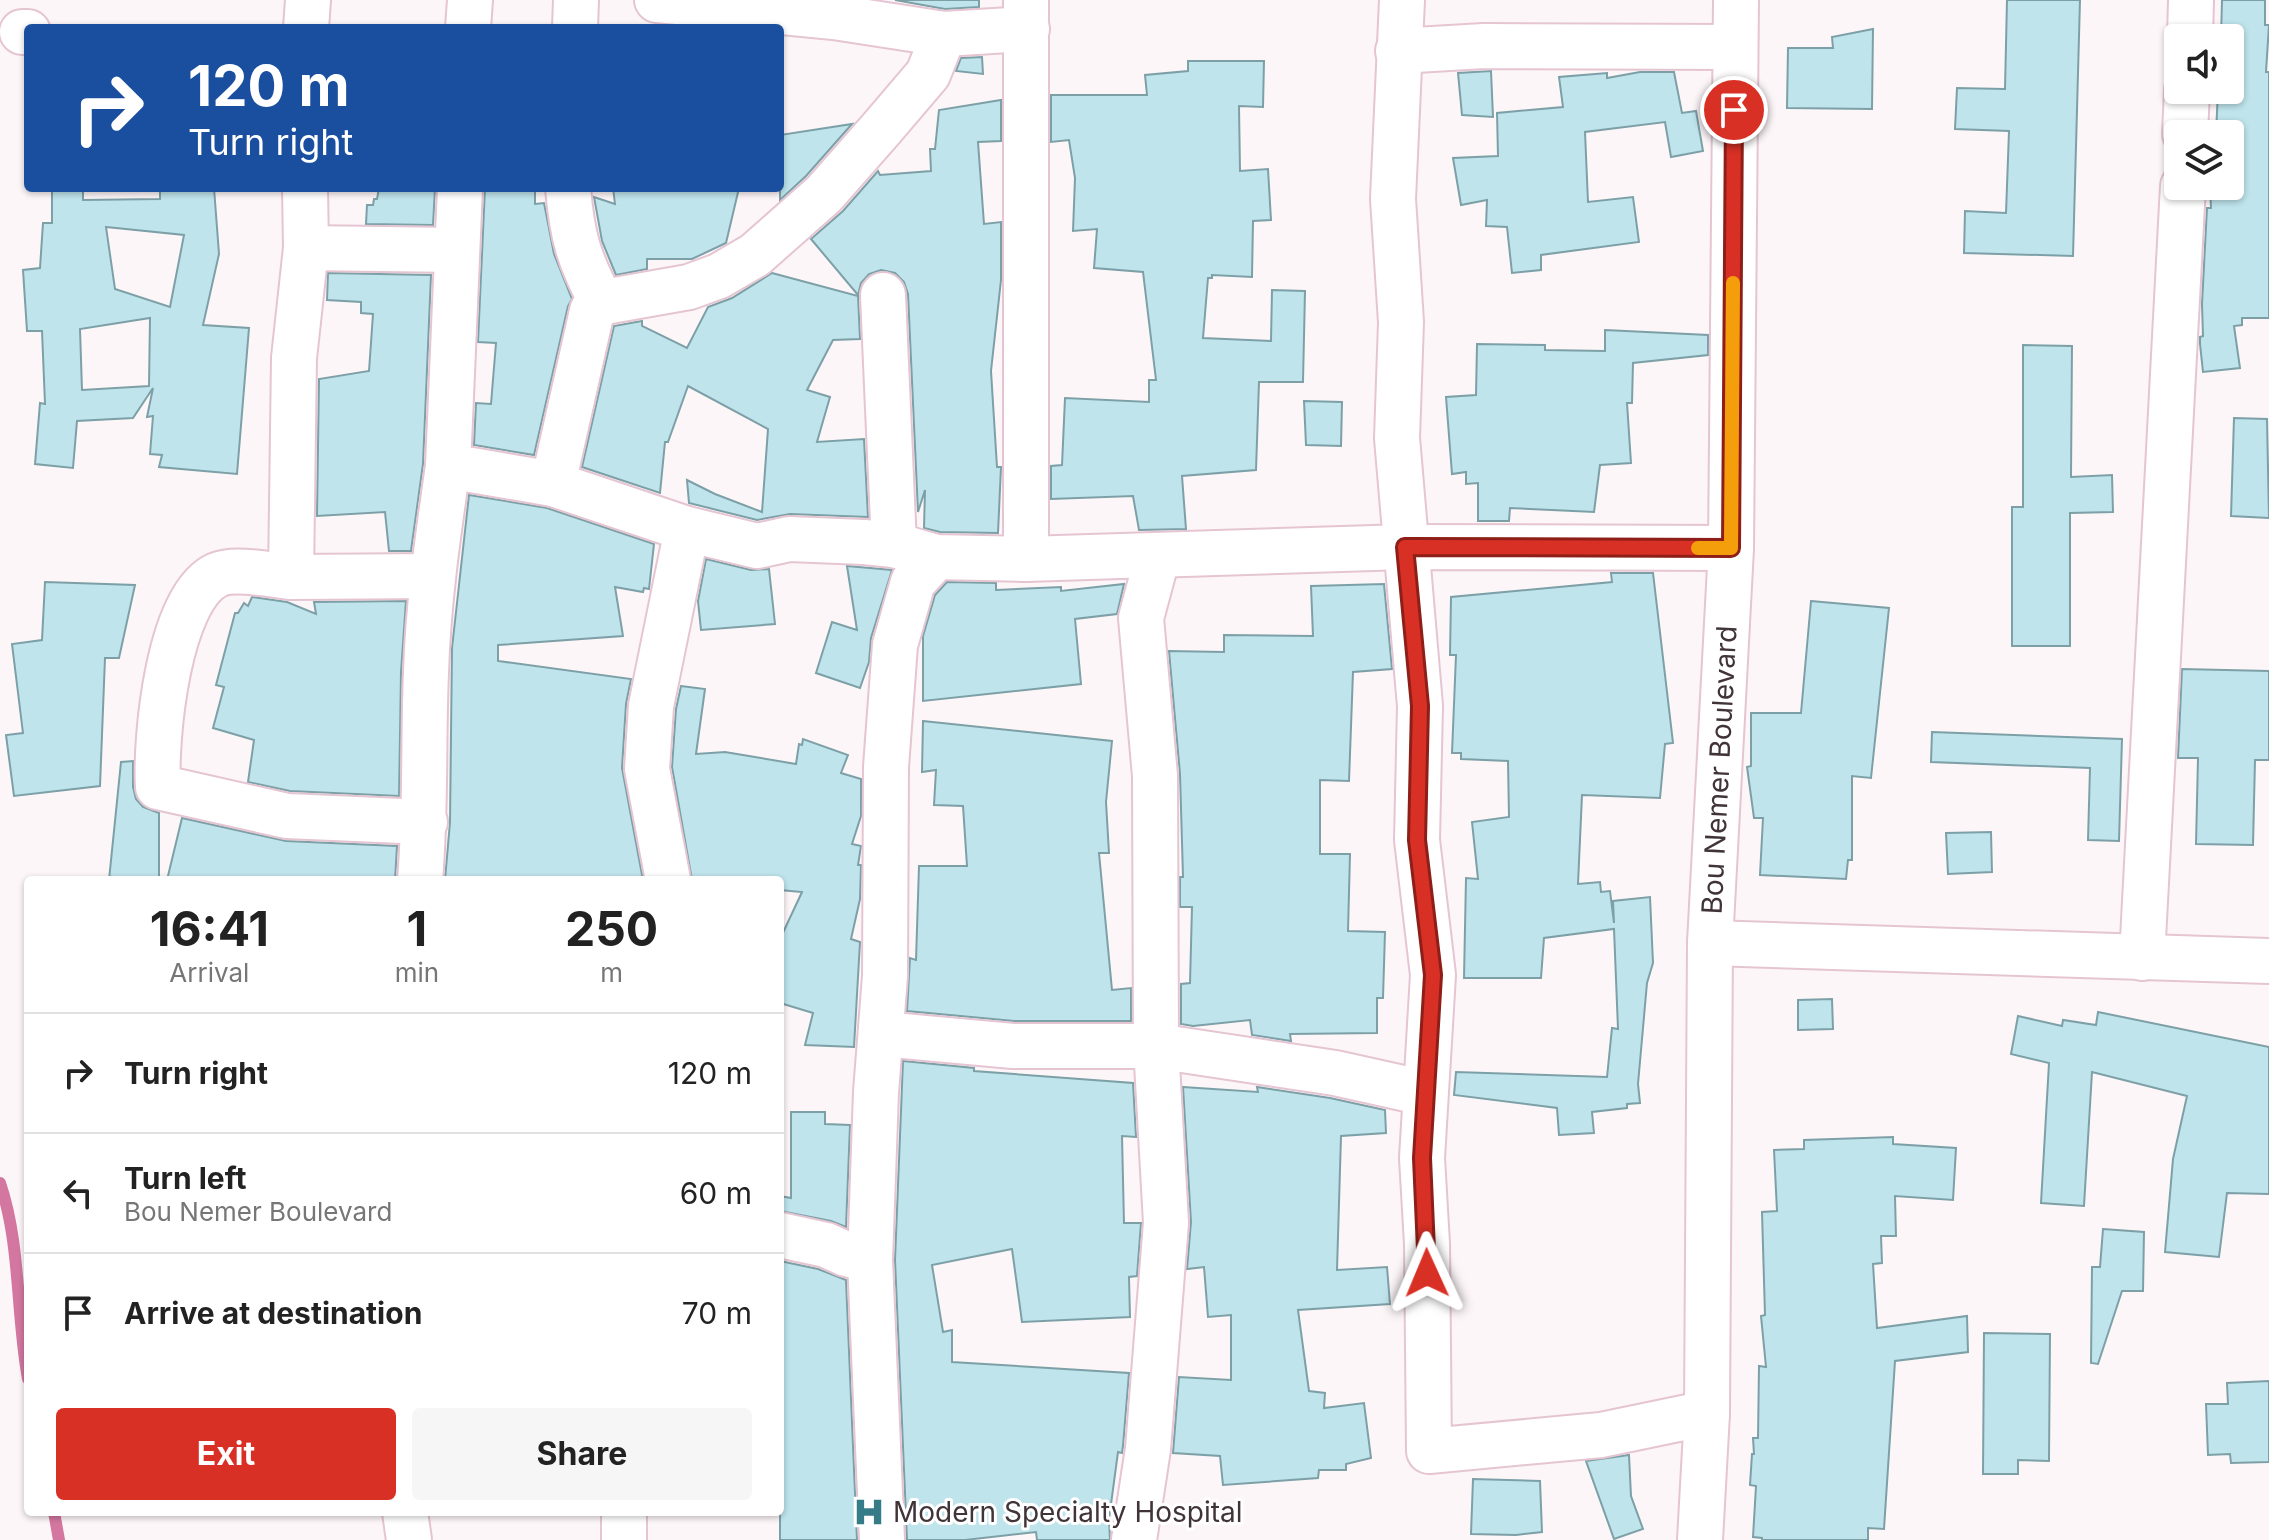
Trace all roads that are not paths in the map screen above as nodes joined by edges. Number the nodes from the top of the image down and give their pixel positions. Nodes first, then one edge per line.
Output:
1 (308, 0) edge
2 (470, 0) edge
3 (576, 0) edge
4 (657, 0) edge
5 (1402, 0) edge
6 (1736, 0) edge
7 (2191, 0) edge
8 (1027, 15) edge
9 (306, 24) edge
10 (468, 24) edge
11 (575, 24) edge
12 (2190, 24) edge
13 (944, 34) junction
14 (1735, 47) junction
15 (1398, 51) junction
16 (305, 192) edge
17 (460, 192) edge
18 (568, 192) edge
19 (2182, 200) edge
20 (306, 248) junction
21 (456, 250) junction
22 (883, 295) dead end
23 (602, 303) junction
24 (448, 466) junction
25 (553, 484) junction
26 (687, 529) junction
27 (894, 545) junction
28 (1405, 547) junction
29 (1731, 548) junction
30 (1158, 555) junction
31 (936, 557) junction
32 (1026, 559) junction
33 (432, 576) junction
34 (291, 577) junction
35 (425, 822) junction
36 (420, 876) edge
37 (667, 876) edge
38 (1710, 943) junction
39 (2142, 958) junction
40 (2269, 961) edge
41 (882, 1034) junction
42 (1156, 1046) junction
43 (1425, 1093) junction
44 (784, 1236) edge
45 (870, 1260) junction
46 (1707, 1413) junction
47 (406, 1516) edge
48 (624, 1516) edge
49 (409, 1540) edge
50 (624, 1540) edge
51 (882, 1540) edge
52 (1134, 1540) edge
53 (1700, 1540) edge

1 - 9 street
2 - 10 street
3 - 11 street
4 - 13 street
5 - 15 street
6 - 14 street, Bou Nemer Boulevard
7 - 12 street
8 - 13 street
8 - 32 street
13 - 23 street
14 - 15 street
14 - 29 street, Bou Nemer Boulevard
15 - 28 street
16 - 20 street
17 - 21 street
18 - 23 street
19 - 39 street
20 - 21 street
20 - 34 street
21 - 24 street
22 - 27 street
23 - 25 street
24 - 25 street
24 - 33 street
25 - 26 street
26 - 27 street
26 - 37 street
27 - 31 street
28 - 29 street
28 - 30 street
28 - 43 street
29 - 38 street, Bou Nemer Boulevard
30 - 32 street
30 - 42 street
31 - 32 street
31 - 41 street
33 - 34 street
33 - 35 street
34 - 35 street
35 - 36 street
38 - 39 street
38 - 46 street, Bou Nemer Boulevard
39 - 40 street
41 - 42 street
41 - 45 street
42 - 43 street
42 - 52 street
43 - 46 street
44 - 45 street
45 - 51 street
46 - 53 street, Bou Nemer Boulevard
47 - 49 street
48 - 50 street

